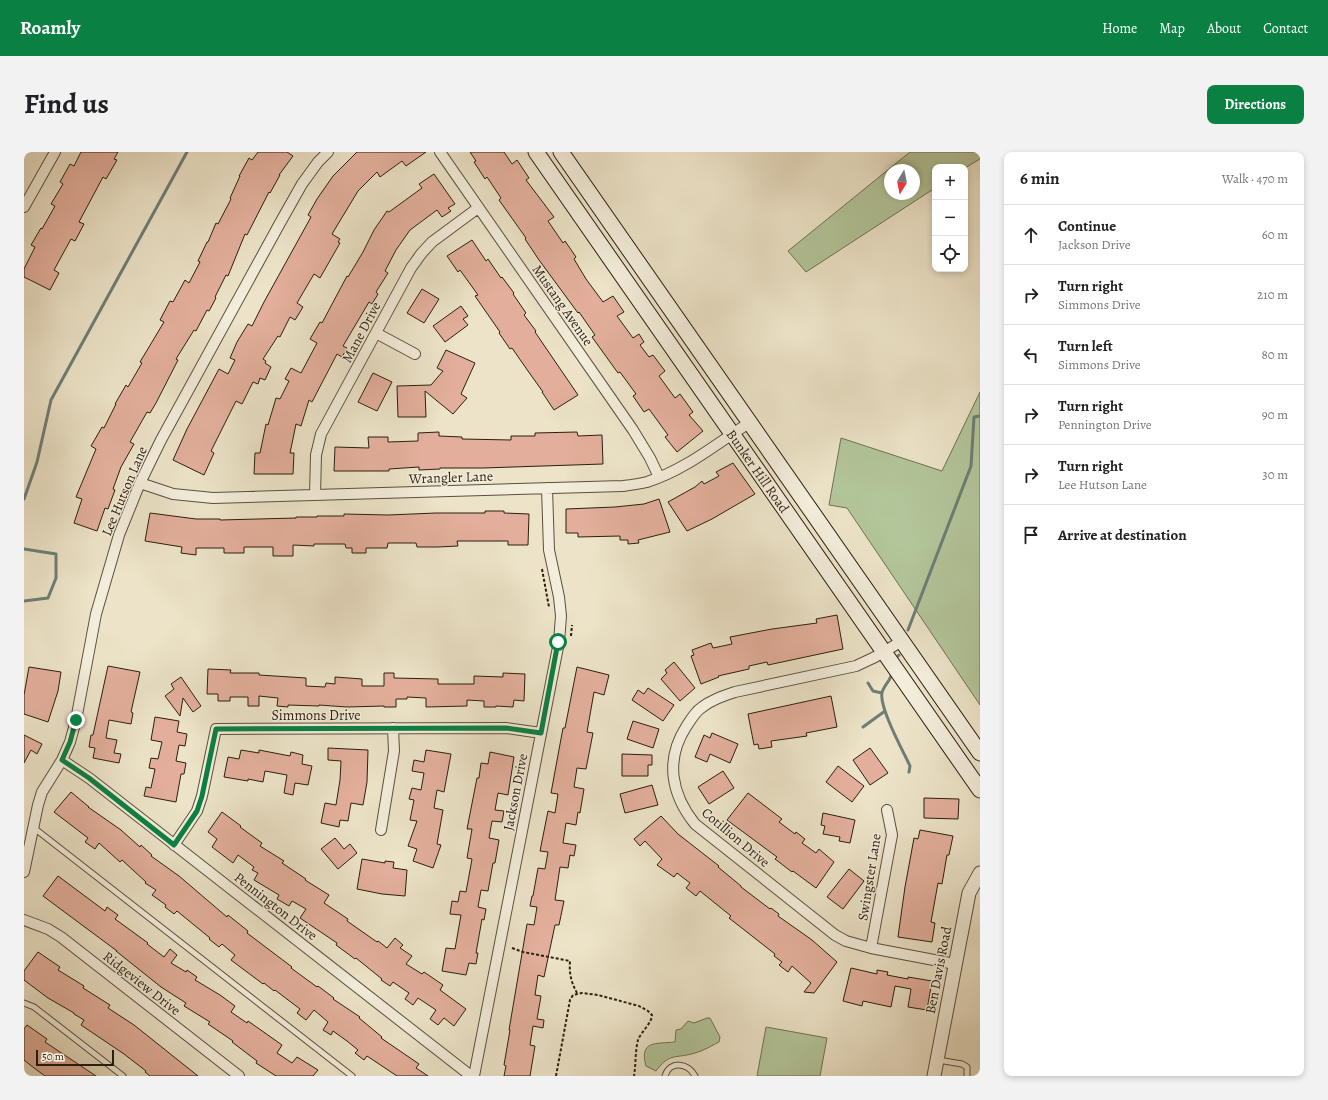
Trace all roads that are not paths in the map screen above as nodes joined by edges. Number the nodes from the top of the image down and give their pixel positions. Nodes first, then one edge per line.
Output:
1 (55, 152) edge
2 (328, 152) edge
3 (440, 152) edge
4 (536, 152) edge
5 (561, 152) edge
6 (24, 207) edge
7 (478, 208) junction
8 (376, 333) junction
9 (415, 354) dead end
10 (749, 423) junction
11 (732, 434) junction
12 (659, 478) junction
13 (140, 482) junction
14 (547, 488) junction
15 (315, 496) junction
16 (902, 641) junction
17 (885, 652) junction
18 (393, 728) junction
19 (541, 733) junction
20 (980, 753) edge
21 (62, 760) junction
22 (980, 790) edge
23 (887, 810) dead end
24 (33, 827) junction
25 (381, 830) dead end
26 (174, 845) junction
27 (24, 872) edge
28 (980, 873) edge
29 (24, 920) edge
30 (871, 948) junction
31 (955, 964) junction
32 (24, 1003) edge
33 (938, 1059) junction
34 (123, 1076) edge
35 (239, 1076) edge
36 (352, 1076) edge
37 (473, 1076) edge
38 (665, 1076) edge
39 (695, 1076) edge
40 (934, 1076) edge
41 (967, 1076) edge

1 - 6 street
2 - 13 street, Lee Hutson Lane
3 - 7 street, Mustang Avenue
4 - 11 main road, Bunker Hill Road
5 - 10 main road, Bunker Hill Road
7 - 8 street, Mane Drive
7 - 12 street, Mustang Avenue
8 - 9 street
8 - 15 street, Mane Drive
10 - 11 street, Wrangler Lane
10 - 16 main road, Bunker Hill Road
11 - 12 street, Wrangler Lane
11 - 17 main road, Bunker Hill Road
12 - 14 street, Wrangler Lane
13 - 15 street, Wrangler Lane
13 - 21 street, Lee Hutson Lane
14 - 15 street, Wrangler Lane
14 - 19 street, Jackson Drive
16 - 17 street, Cotillion Drive
16 - 20 main road, Bunker Hill Road
17 - 22 main road, Bunker Hill Road
17 - 30 street, Cotillion Drive
18 - 19 street, Simmons Drive
18 - 25 street
18 - 26 street, Simmons Drive
19 - 37 street, Jackson Drive
21 - 24 street, Lee Hutson Lane
21 - 26 street, Pennington Drive
23 - 30 street, Swingster Lane
24 - 27 street, Lee Hutson Lane
24 - 36 lane
26 - 37 street, Pennington Drive
28 - 31 street, Ben Davis Road
29 - 35 street, Ridgeview Drive
30 - 31 street, Cotillion Drive
31 - 33 street, Ben Davis Road
32 - 34 lane
33 - 40 street, Ben Davis Road
33 - 41 lane
38 - 39 lane

